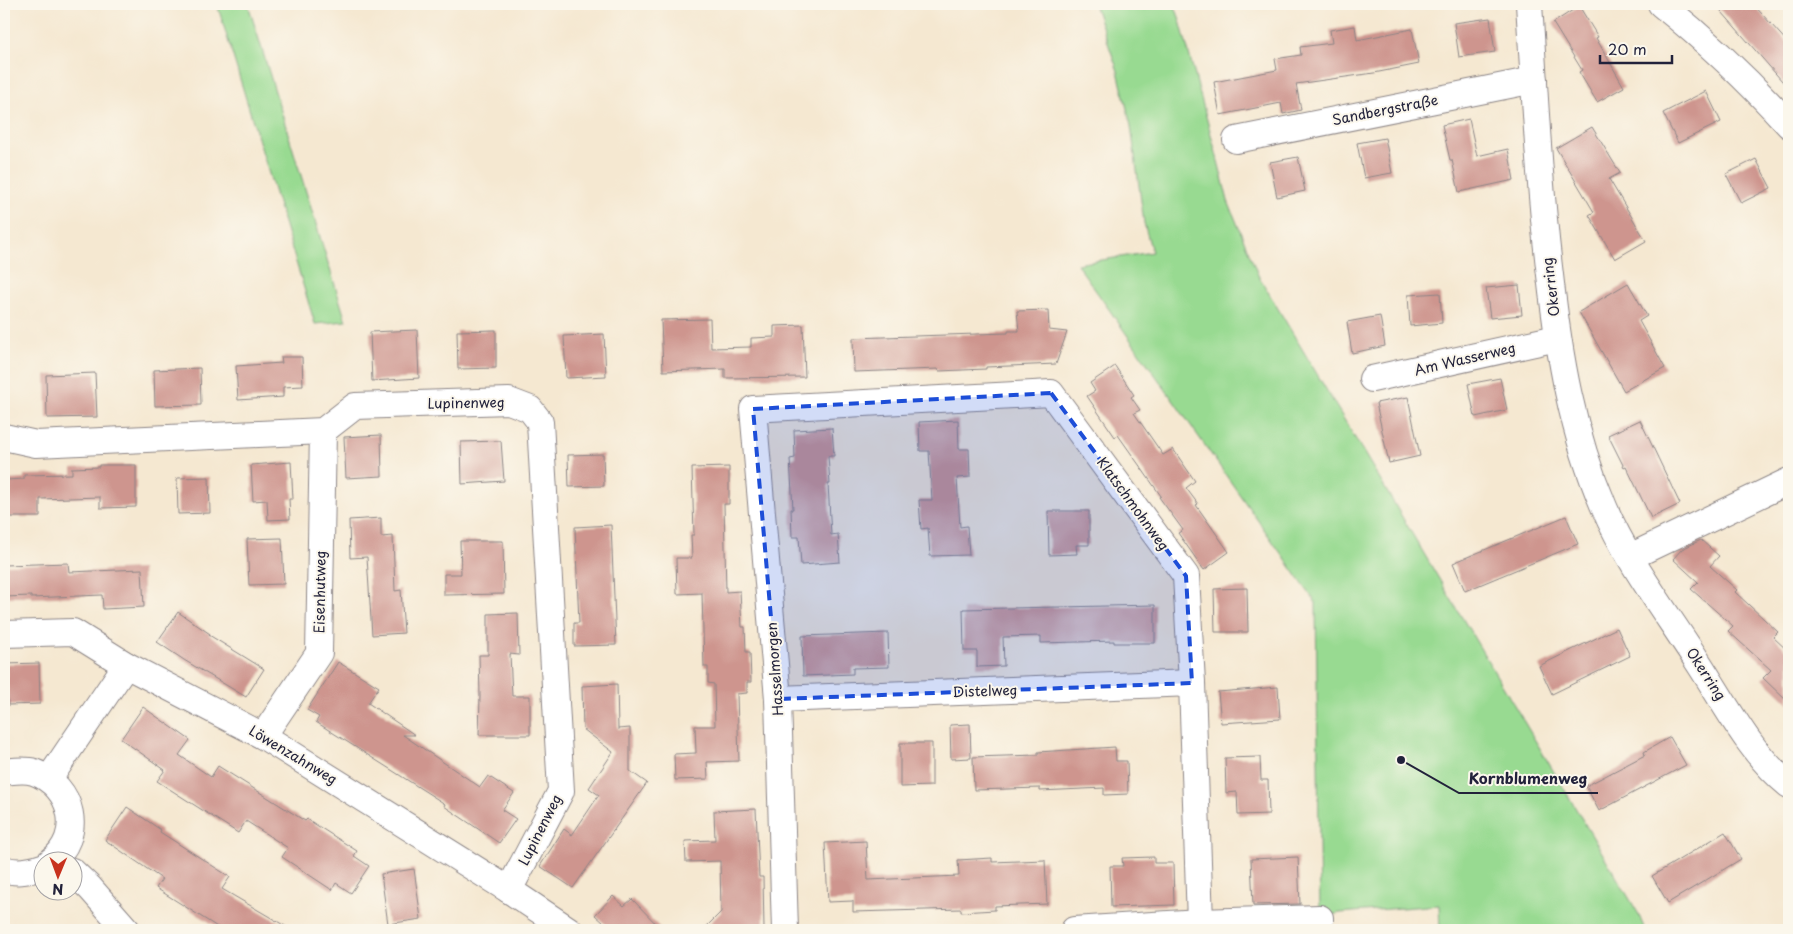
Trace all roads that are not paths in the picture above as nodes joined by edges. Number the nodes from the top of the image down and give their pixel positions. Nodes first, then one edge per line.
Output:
1 (1529, 4) edge
2 (1661, 4) edge
3 (1534, 80) junction
4 (1789, 125) edge
5 (1236, 140) dead end
6 (1558, 338) junction
7 (1372, 379) dead end
8 (753, 409) joint
9 (323, 431) junction
10 (4, 437) edge
11 (1789, 481) edge
12 (1630, 557) junction
13 (4, 634) edge
14 (126, 665) junction
15 (1192, 683) junction
16 (778, 699) junction
17 (263, 736) junction
18 (4, 772) edge
19 (49, 779) junction
20 (1789, 786) edge
21 (62, 852) edge
22 (4, 869) edge
23 (32, 870) edge
24 (82, 882) edge
25 (510, 890) junction
26 (1200, 922) junction
27 (127, 930) edge
28 (569, 930) edge
29 (785, 930) edge
30 (1074, 930) edge
31 (1320, 930) edge

1 - 3 street, Okerring
2 - 4 street
3 - 5 street, Sandbergstraße
3 - 6 street, Okerring
6 - 7 street, Am Wasserweg
6 - 12 street, Okerring
8 - 15 street, Klatschmohnweg
8 - 16 street, Hasselmorgen
9 - 10 street
9 - 17 street, Eisenhutweg
9 - 25 street, Lupinenweg
11 - 12 street
12 - 20 street, Okerring
13 - 14 street
14 - 17 street, Löwenzahnweg
14 - 19 street
15 - 16 street, Distelweg
15 - 26 street, Klatschmohnweg
16 - 29 street, Hasselmorgen
17 - 25 street, Löwenzahnweg
18 - 19 street
19 - 21 street
22 - 23 street
24 - 27 street
25 - 28 street, Löwenzahnweg
26 - 30 street
26 - 31 street

